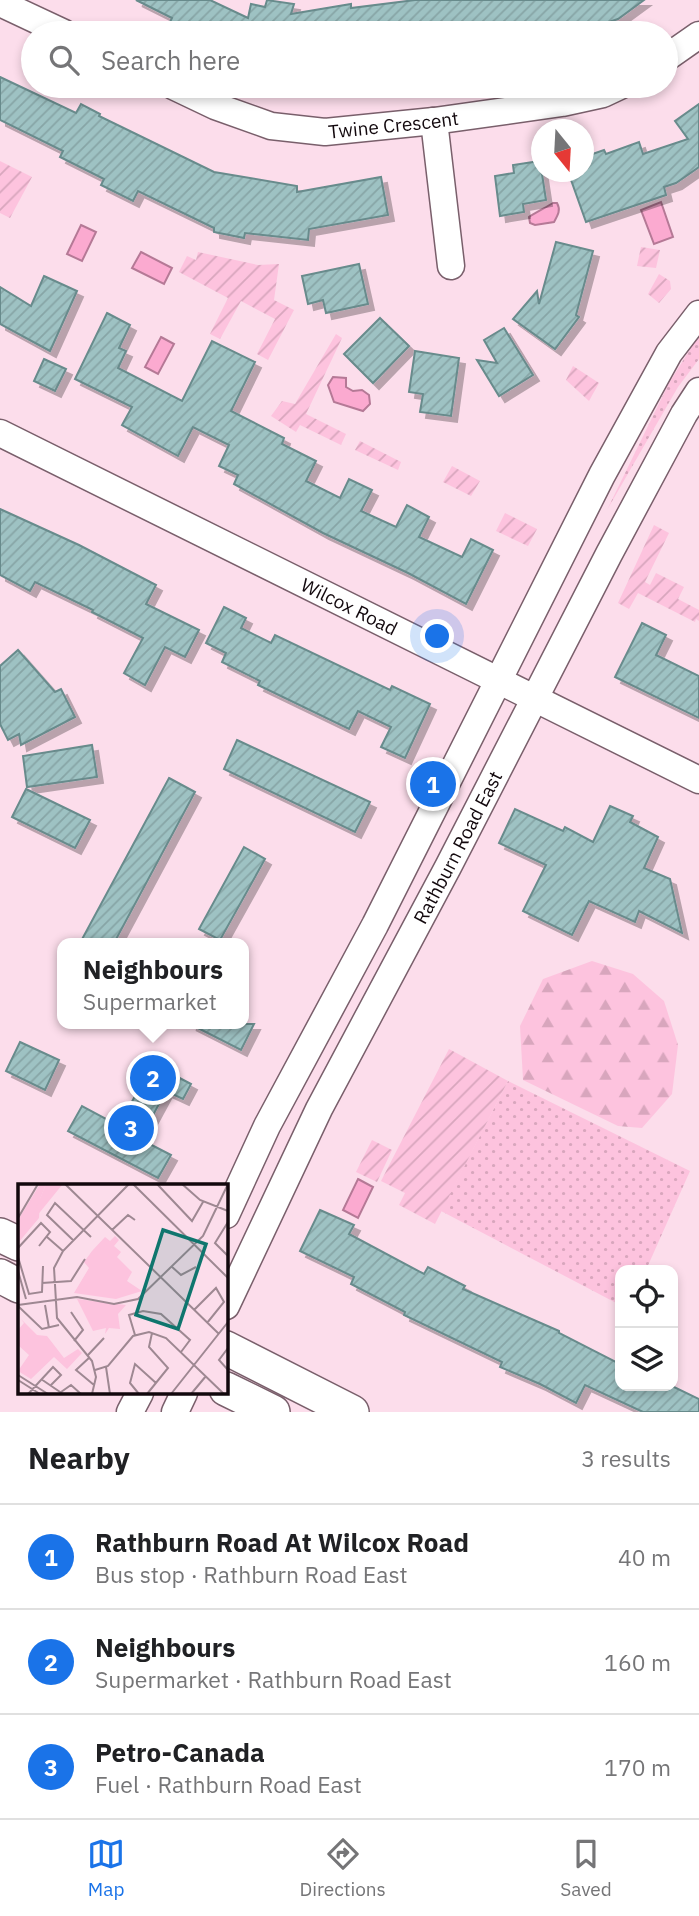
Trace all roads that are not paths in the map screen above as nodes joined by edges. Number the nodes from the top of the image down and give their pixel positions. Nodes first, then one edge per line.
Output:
1 (0, 3) edge
2 (38, 21) edge
3 (699, 35) edge
4 (678, 50) edge
5 (198, 98) edge
6 (585, 98) edge
7 (434, 121) junction
8 (451, 266) dead end
9 (699, 314) edge
10 (699, 391) edge
11 (0, 433) edge
12 (499, 680) junction
13 (536, 698) junction
14 (699, 780) edge
15 (228, 1211) edge
16 (0, 1235) edge
17 (18, 1244) edge
18 (0, 1276) edge
19 (18, 1285) edge
20 (228, 1302) edge
21 (228, 1349) edge
22 (228, 1390) edge
23 (139, 1394) edge
24 (184, 1394) edge
25 (130, 1412) edge
26 (175, 1412) edge
27 (273, 1412) edge
28 (352, 1412) edge

1 - 2 street
3 - 4 street
5 - 7 street, Twine Crescent
6 - 7 street, Twine Crescent
7 - 8 street
9 - 12 street, Rathburn Road East
10 - 13 street, Rathburn Road East
11 - 12 street, Wilcox Road
12 - 13 street, Wilcox Road
12 - 15 street, Rathburn Road East
13 - 14 street, Wilcox Road
13 - 20 street, Rathburn Road East
16 - 17 main road
18 - 19 main road
21 - 28 main road
22 - 27 main road
23 - 25 street
24 - 26 street

